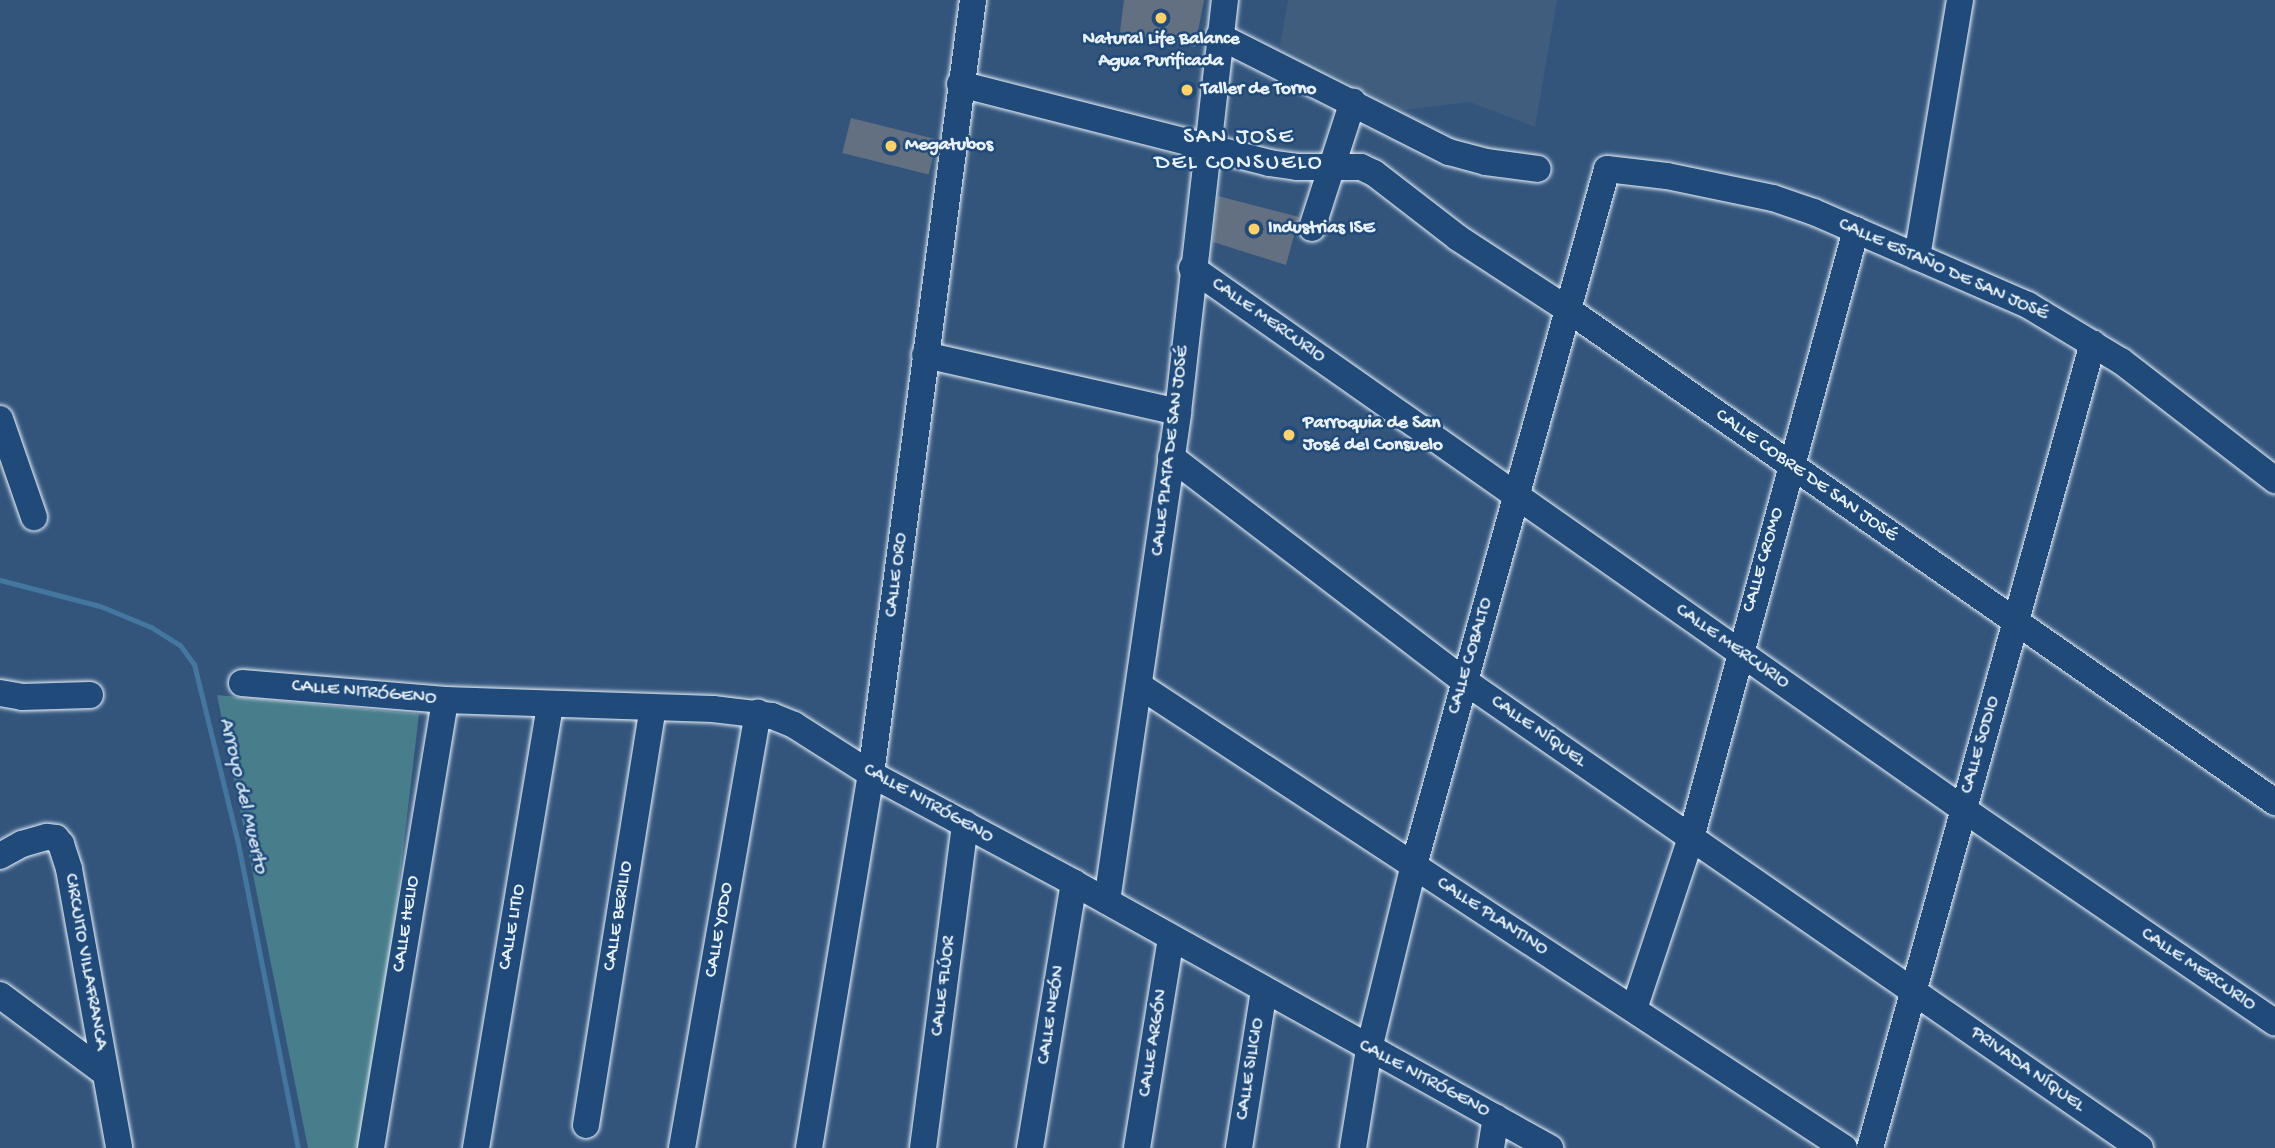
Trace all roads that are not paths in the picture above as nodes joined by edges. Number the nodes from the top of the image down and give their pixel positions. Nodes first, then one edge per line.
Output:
1 (973, 0) edge
2 (1224, 0) edge
3 (1960, 0) edge
4 (1219, 36) junction
5 (960, 84) junction
6 (1353, 101) junction
7 (1206, 149) junction
8 (1332, 167) junction
9 (1538, 169) dead end
10 (1607, 169) joint
11 (1312, 228) dead end
12 (1856, 230) junction
13 (1917, 257) junction
14 (1192, 268) junction
15 (1567, 309) junction
16 (2093, 342) junction
17 (925, 355) junction
18 (1178, 412) junction
19 (0, 419) edge
20 (1171, 457) junction
21 (1790, 466) junction
22 (10, 471) edge
23 (2275, 480) edge
24 (1517, 495) junction
25 (34, 517) dead end
26 (2015, 621) junction
27 (1739, 653) junction
28 (1463, 680) junction
29 (242, 683) dead end
30 (1140, 686) junction
31 (90, 695) dead end
32 (7, 700) edge
33 (444, 700) junction
34 (550, 705) junction
35 (653, 707) junction
36 (758, 713) junction
37 (871, 775) junction
38 (2275, 802) edge
39 (1963, 809) junction
40 (965, 824) junction
41 (1691, 838) junction
42 (0, 856) edge
43 (1414, 865) junction
44 (1074, 883) junction
45 (1107, 901) junction
46 (1171, 938) junction
47 (1264, 990) junction
48 (1914, 992) junction
49 (0, 995) edge
50 (1634, 1009) junction
51 (2275, 1023) edge
52 (1369, 1049) junction
53 (105, 1073) junction
54 (1496, 1117) junction
55 (586, 1125) dead end
56 (119, 1148) edge
57 (371, 1148) edge
58 (476, 1148) edge
59 (682, 1148) edge
60 (809, 1148) edge
61 (923, 1148) edge
62 (1030, 1148) edge
63 (1137, 1148) edge
64 (1239, 1148) edge
65 (1353, 1148) edge
66 (1491, 1148) edge
67 (1549, 1148) edge
68 (1844, 1148) edge
69 (1870, 1148) edge
70 (2140, 1148) edge

1 - 5 street, CALLE ORO
2 - 4 street, CALLE PLATA DE SAN JOSÉ
3 - 13 street
4 - 6 street
4 - 7 street, CALLE PLATA DE SAN JOSÉ
5 - 7 street, CALLE COBRE DE SAN JOSÉ
5 - 17 street, CALLE ORO
6 - 8 street
6 - 9 street
7 - 8 street, CALLE COBRE DE SAN JOSÉ
7 - 14 street, CALLE PLATA DE SAN JOSÉ
8 - 11 street
8 - 15 street, CALLE COBRE DE SAN JOSÉ
10 - 12 street, CALLE ESTAÑO DE SAN JOSÉ
10 - 15 street, CALLE COBALTO
12 - 13 street, CALLE ESTAÑO DE SAN JOSÉ
12 - 21 street, CALLE CROMO
13 - 16 street, CALLE ESTAÑO DE SAN JOSÉ
14 - 18 street, CALLE PLATA DE SAN JOSÉ
14 - 24 street, CALLE MERCURIO
15 - 21 street, CALLE COBRE DE SAN JOSÉ
15 - 24 street, CALLE COBALTO
16 - 23 street, CALLE ESTAÑO DE SAN JOSÉ
16 - 26 street, CALLE SODIO
17 - 18 street
17 - 37 street, CALLE ORO
18 - 20 street, CALLE PLATA DE SAN JOSÉ
19 - 22 street
20 - 28 street, CALLE NÍQUEL
20 - 30 street, CALLE PLATA DE SAN JOSÉ
21 - 26 street, CALLE COBRE DE SAN JOSÉ
21 - 27 street, CALLE CROMO
22 - 25 street
24 - 27 street, CALLE MERCURIO
24 - 28 street, CALLE COBALTO
26 - 38 street, CALLE COBRE DE SAN JOSÉ
26 - 39 street, CALLE SODIO
27 - 39 street, CALLE MERCURIO
27 - 41 street, CALLE CROMO
28 - 41 street, CALLE NÍQUEL
28 - 43 street, CALLE COBALTO
29 - 33 street, CALLE NITRÓGENO
30 - 43 street, CALLE PLANTINO
30 - 45 street, CALLE PLATA DE SAN JOSÉ
31 - 32 street
33 - 34 street, CALLE NITRÓGENO
33 - 57 street, CALLE HELIO
34 - 35 street, CALLE NITRÓGENO
34 - 58 street, CALLE LITIO
35 - 36 street, CALLE NITRÓGENO
35 - 55 street, CALLE BERILIO
36 - 37 street, CALLE NITRÓGENO
36 - 59 street, CALLE YODO
37 - 40 street, CALLE NITRÓGENO
37 - 60 street, CALLE ORO
39 - 48 street, CALLE SODIO
39 - 51 street, CALLE MERCURIO
40 - 44 street, CALLE NITRÓGENO
40 - 61 street, CALLE FLÚOR
41 - 48 street, CALLE NÍQUEL
41 - 50 street, CALLE CROMO
42 - 53 street, CIRCUITO VILLAFRANCA
43 - 50 street, CALLE PLANTINO
43 - 52 street, CALLE COBALTO
44 - 45 street, CALLE NITRÓGENO
44 - 62 street, CALLE NEÓN
45 - 46 street, CALLE NITRÓGENO
46 - 47 street, CALLE NITRÓGENO
46 - 63 street, CALLE ARGÓN
47 - 52 street, CALLE NITRÓGENO
47 - 64 street, CALLE SILICIO
48 - 69 street, CALLE SODIO
48 - 70 street, PRIVADA NÍQUEL
49 - 53 street
50 - 68 street, CALLE PLANTINO
52 - 54 street, CALLE NITRÓGENO
52 - 65 street, CALLE COBALTO
53 - 56 street, CIRCUITO VILLAFRANCA
54 - 66 street
54 - 67 street, CALLE NITRÓGENO

